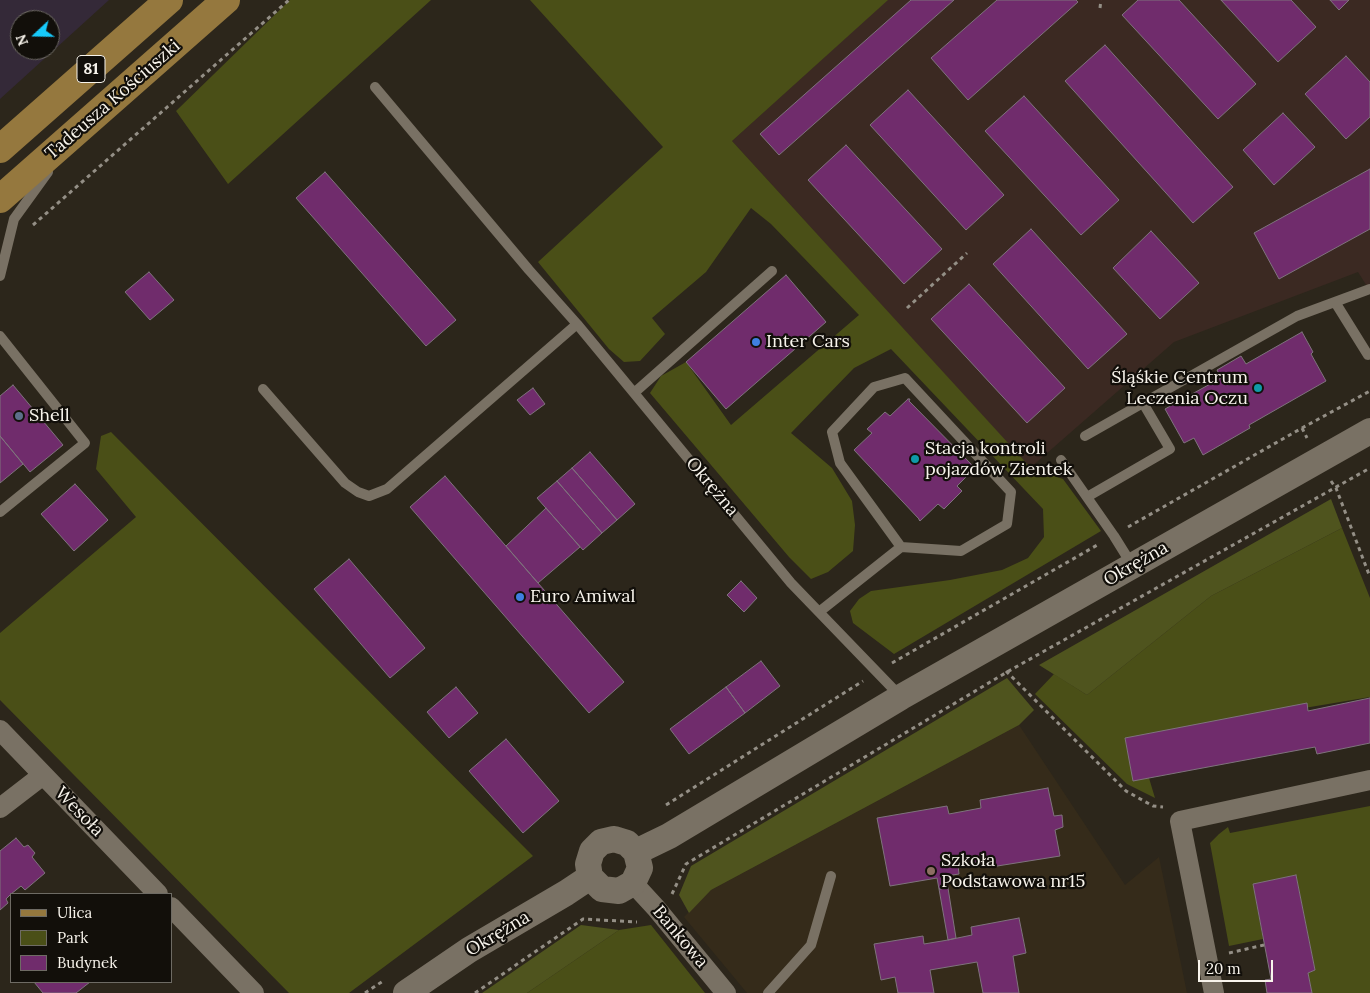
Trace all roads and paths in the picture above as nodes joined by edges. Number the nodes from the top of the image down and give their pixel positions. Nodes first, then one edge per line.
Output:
1 (169, 0) edge
2 (226, 0) edge
3 (289, 0) edge
4 (1101, 0) edge
5 (1100, 8) dead end
6 (375, 87) dead end
7 (73, 135) junction
8 (0, 149) edge
9 (0, 199) edge
10 (7, 248) junction
11 (967, 253) dead end
12 (772, 271) dead end
13 (0, 276) edge
14 (1370, 289) edge
15 (1335, 302) junction
16 (907, 308) dead end
17 (577, 324) junction
18 (0, 336) edge
19 (1368, 354) dead end
20 (262, 389) dead end
21 (634, 393) junction
22 (1143, 402) junction
23 (1370, 431) edge
24 (1084, 436) dead end
25 (1061, 460) dead end
26 (1370, 468) edge
27 (1336, 488) junction
28 (1087, 497) junction
29 (0, 512) edge
30 (901, 547) junction
31 (1132, 566) junction
32 (1370, 577) edge
33 (819, 612) junction
34 (1007, 672) junction
35 (901, 698) junction
36 (0, 730) edge
37 (43, 775) junction
38 (1370, 780) edge
39 (1167, 807) dead end
40 (0, 808) edge
41 (636, 852) junction
42 (831, 876) dead end
43 (590, 877) junction
44 (633, 882) junction
45 (157, 893) edge
46 (656, 908) junction
47 (172, 909) edge
48 (1264, 945) dead end
49 (1226, 954) dead end
50 (254, 993) edge
51 (406, 993) edge
52 (475, 993) edge
53 (726, 993) edge
54 (768, 993) edge
55 (1214, 993) edge

1 - 8 main road, 81
2 - 7 main road, Tadeusza Kościuszki / 81
3 - 10 path
4 - 5 path
6 - 17 lane, Okrężna
7 - 9 main road, Tadeusza Kościuszki / 81
7 - 10 lane
10 - 13 lane
11 - 16 path
12 - 21 lane
14 - 15 lane
15 - 19 lane
15 - 22 lane
17 - 20 lane
17 - 21 lane, Okrężna
18 - 29 lane
21 - 33 lane, Okrężna
22 - 24 lane
22 - 28 lane
23 - 31 street, Okrężna
25 - 28 lane
26 - 27 path
27 - 32 path
27 - 34 path
28 - 31 lane
30 - 30 lane
30 - 33 lane
31 - 35 street, Okrężna
33 - 35 lane, Okrężna
34 - 39 path
34 - 46 path
35 - 41 street, Okrężna
36 - 37 street, Wesoła
37 - 40 street
37 - 45 street, Wesoła
38 - 55 street
41 - 43 street
41 - 44 street
42 - 54 lane
43 - 44 street
43 - 51 street, Okrężna
44 - 46 street, Bankowa
46 - 52 path
46 - 53 street, Bankowa
47 - 50 street
48 - 49 path

